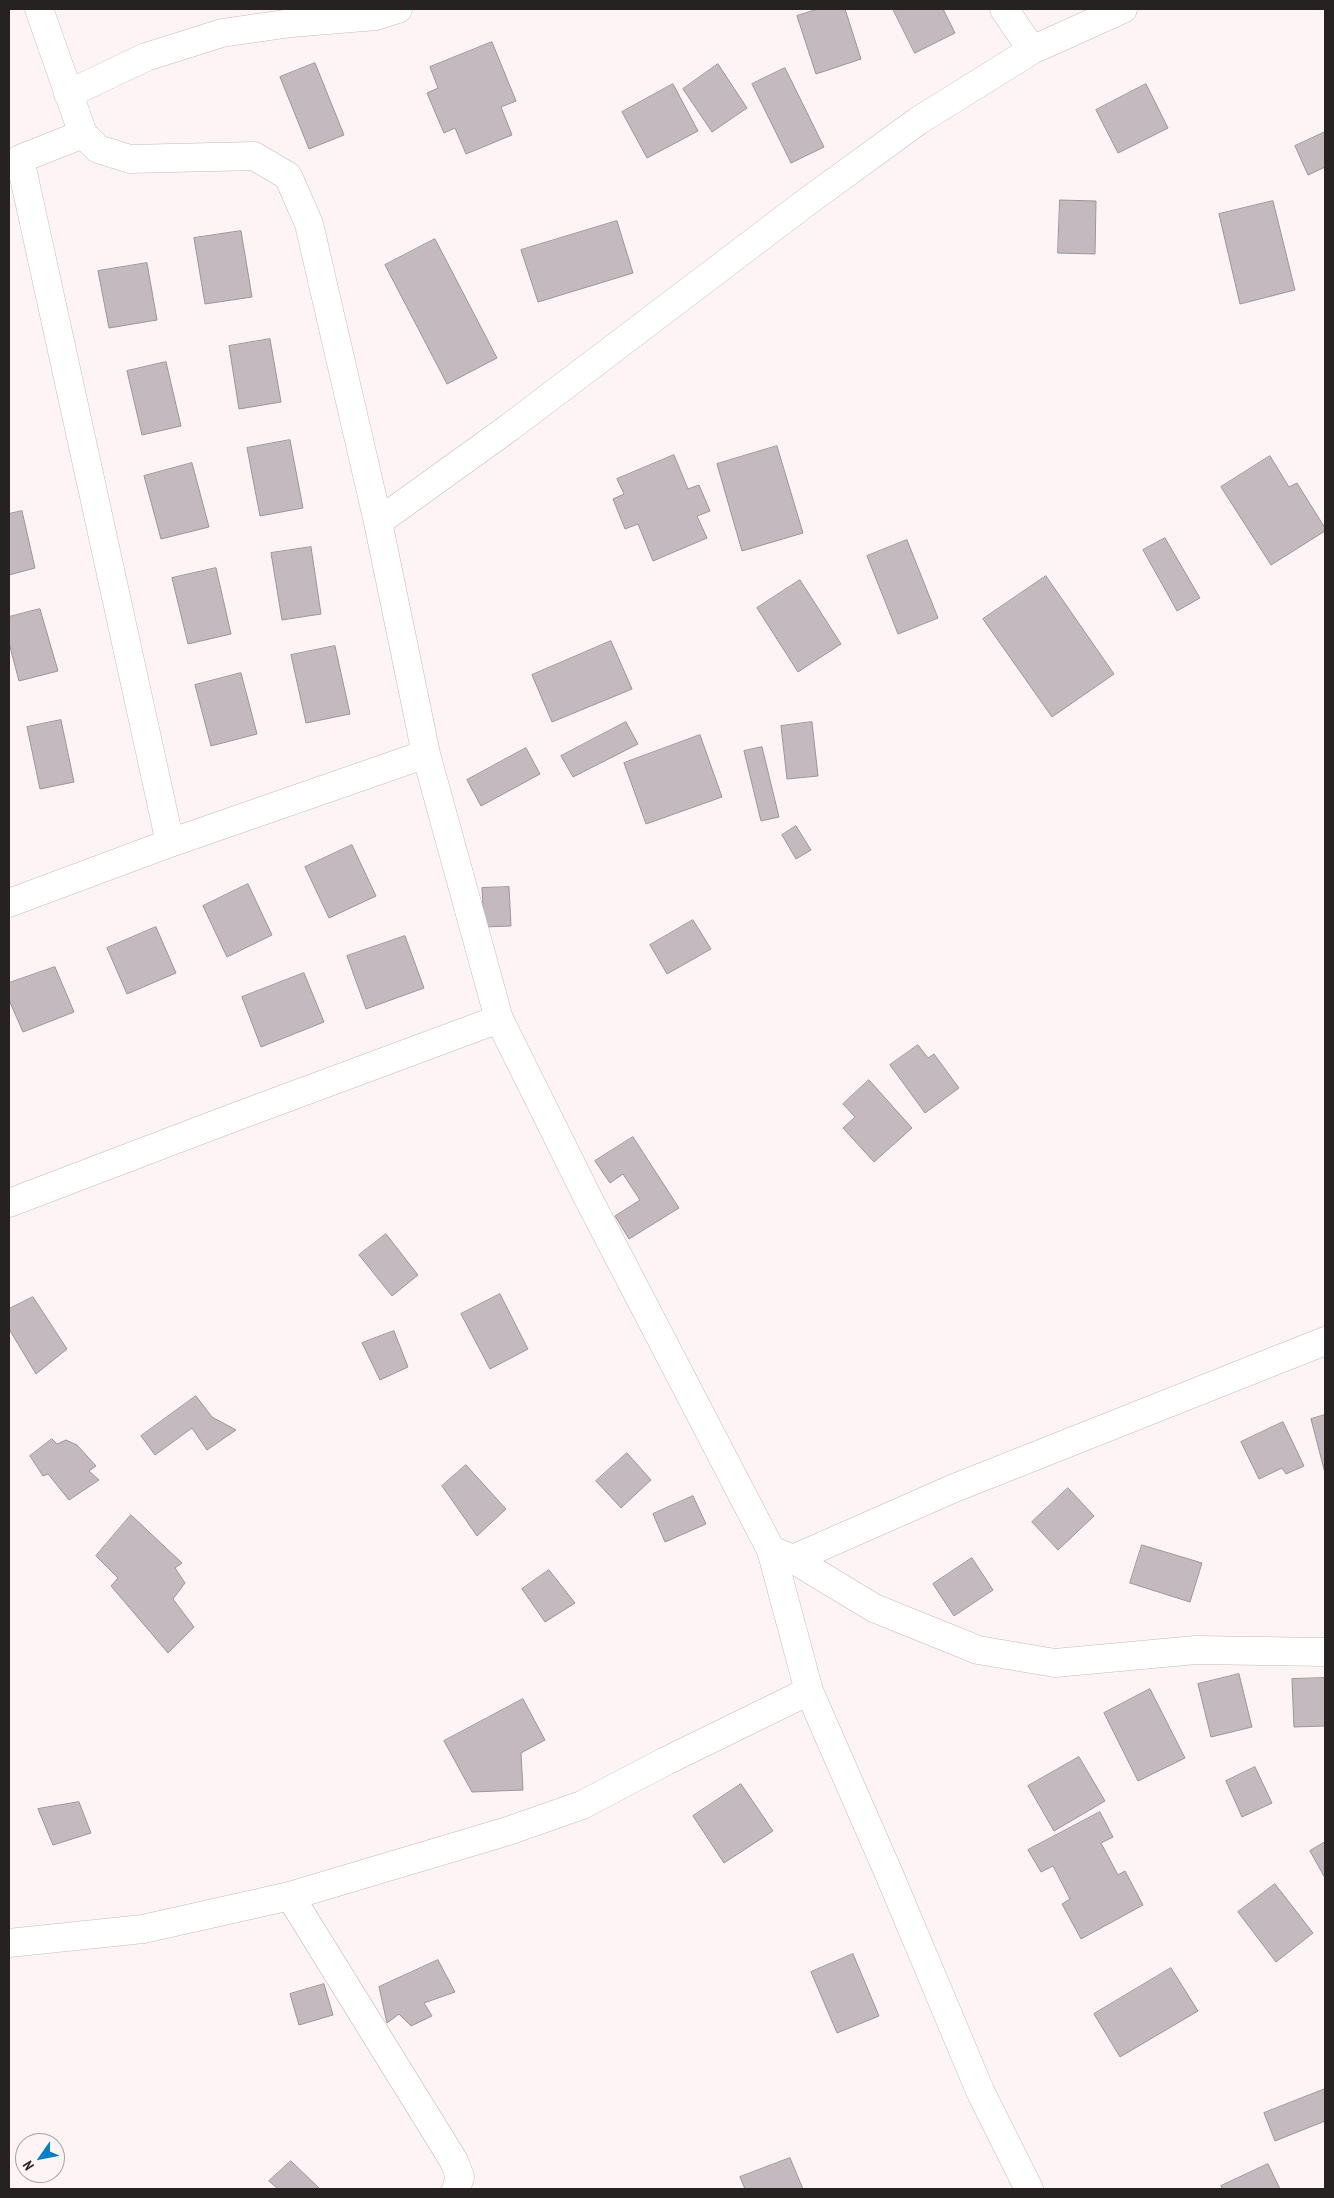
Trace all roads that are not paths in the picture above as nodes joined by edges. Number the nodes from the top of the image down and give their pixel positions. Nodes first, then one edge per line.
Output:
1 (39, 9) edge
2 (398, 9) edge
3 (1004, 9) edge
4 (1123, 9) edge
5 (1032, 50) junction
6 (68, 94) junction
7 (83, 134) junction
8 (14, 161) edge
9 (378, 522) junction
10 (426, 754) junction
11 (170, 843) junction
12 (9, 903) edge
13 (499, 1019) junction
14 (9, 1203) edge
15 (1325, 1341) edge
16 (782, 1554) junction
17 (1325, 1652) edge
18 (809, 1691) junction
19 (290, 1896) junction
20 (9, 1943) edge
21 (456, 2189) edge
22 (1029, 2189) edge

1 - 6 street
2 - 6 street
3 - 5 street
4 - 5 street
5 - 9 street
6 - 7 street
7 - 8 street
7 - 9 street
8 - 11 street
9 - 10 street
10 - 11 street
10 - 13 street
11 - 12 street
13 - 14 street
13 - 16 street
15 - 16 street
16 - 17 street
16 - 18 street
18 - 19 street
18 - 22 street
19 - 20 street
19 - 21 street

